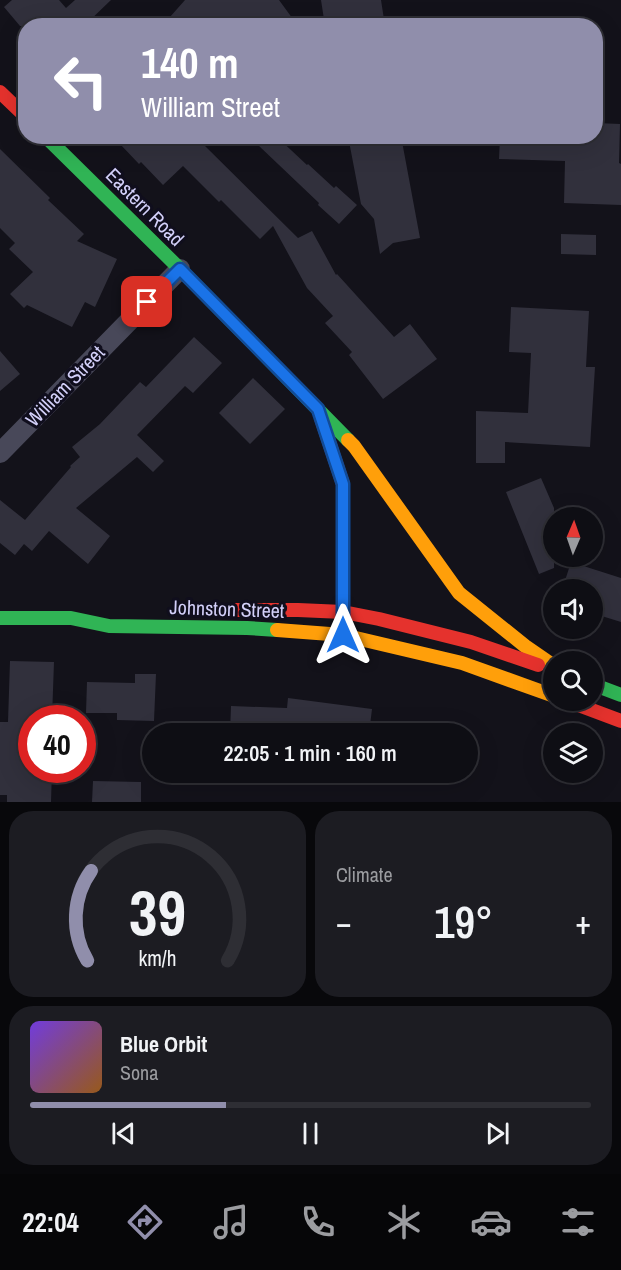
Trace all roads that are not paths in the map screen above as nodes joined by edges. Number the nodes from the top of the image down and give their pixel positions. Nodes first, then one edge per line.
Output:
1 (0, 92) edge
2 (18, 109) edge
3 (53, 144) edge
4 (180, 269) junction
5 (318, 409) junction
6 (0, 453) edge
7 (109, 610) dead end
8 (216, 610) dead end
9 (343, 612) junction
10 (0, 618) edge
11 (71, 618) junction
12 (343, 635) junction
13 (543, 658) edge
14 (543, 667) edge
15 (603, 688) edge
16 (543, 692) edge
17 (621, 695) edge
18 (594, 711) edge
19 (621, 721) edge

1 - 2 main road
3 - 4 main road, Eastern Road
4 - 5 main road, Eastern Road
4 - 6 street, William Street
5 - 9 main road, Eastern Road
5 - 13 main road, Eastern Road
7 - 11 main road, Johnston Street
8 - 9 main road, Johnston Street
9 - 12 main road, Eastern Road
9 - 14 main road, Johnston Street
10 - 11 main road, Johnston Street
11 - 12 main road, Johnston Street
12 - 16 main road, Johnston Street
15 - 17 main road
18 - 19 main road

